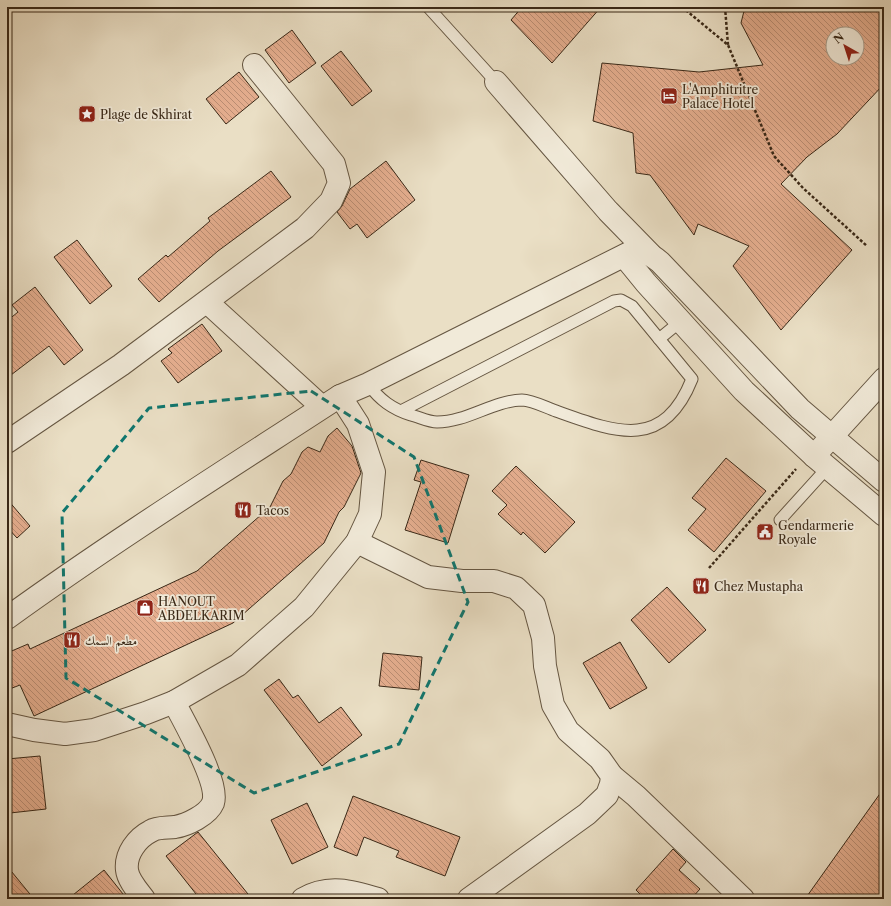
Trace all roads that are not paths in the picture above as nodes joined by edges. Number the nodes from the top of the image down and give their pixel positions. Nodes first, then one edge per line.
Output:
1 (428, 7) edge
2 (254, 65) dead end
3 (496, 82) joint
4 (608, 211) junction
5 (650, 254) junction
6 (624, 256) junction
7 (207, 302) junction
8 (681, 321) junction
9 (659, 339) junction
10 (884, 379) edge
11 (368, 384) junction
12 (331, 402) junction
13 (401, 412) junction
14 (831, 436) junction
15 (7, 442) edge
16 (817, 458) junction
17 (884, 481) edge
18 (884, 515) edge
19 (780, 520) dead end
20 (357, 542) junction
21 (7, 618) edge
22 (174, 702) junction
23 (7, 724) edge
24 (612, 776) junction
25 (144, 899) edge
26 (303, 899) edge
27 (378, 899) edge
28 (469, 899) edge
29 (743, 899) edge

1 - 3 lane
2 - 7 street
3 - 4 street
4 - 5 street
4 - 6 street
5 - 6 street
5 - 14 street
6 - 8 street
6 - 11 street
7 - 12 street
7 - 15 street
8 - 9 lane
8 - 16 street
9 - 13 lane
9 - 13 lane
10 - 14 street
11 - 12 street
11 - 13 lane
12 - 20 street
12 - 21 street
14 - 16 street
14 - 17 street
16 - 18 street
16 - 19 lane
20 - 22 street
20 - 24 street
22 - 23 street
22 - 25 street
24 - 28 street
24 - 29 street
26 - 27 street

